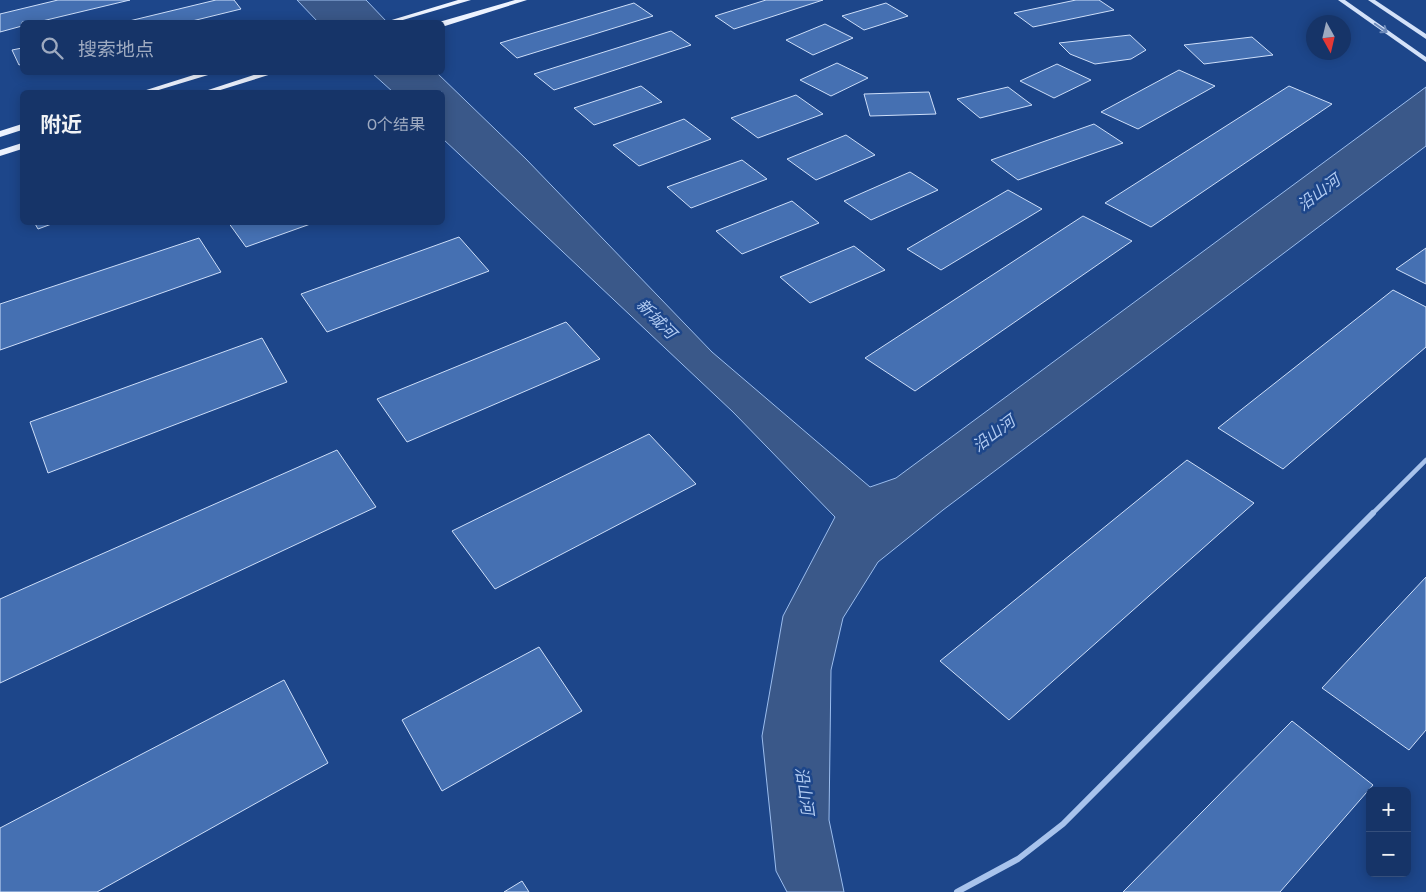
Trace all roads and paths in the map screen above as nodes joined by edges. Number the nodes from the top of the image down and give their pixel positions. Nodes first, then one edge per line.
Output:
1 (467, 0) edge
2 (523, 0) edge
3 (1341, 0) edge
4 (1371, 0) edge
5 (396, 20) edge
6 (445, 23) edge
7 (1426, 37) edge
8 (1426, 60) edge
9 (204, 75) edge
10 (264, 75) edge
11 (151, 90) edge
12 (213, 90) edge
13 (20, 129) edge
14 (0, 134) edge
15 (20, 147) edge
16 (0, 153) edge
17 (1426, 460) edge
18 (957, 892) edge

1 - 5 main road
2 - 6 main road
3 -> 8 main road
4 - 7 main road
9 - 11 main road
10 - 12 main road
13 - 14 main road
15 - 16 main road
17 - 18 street

